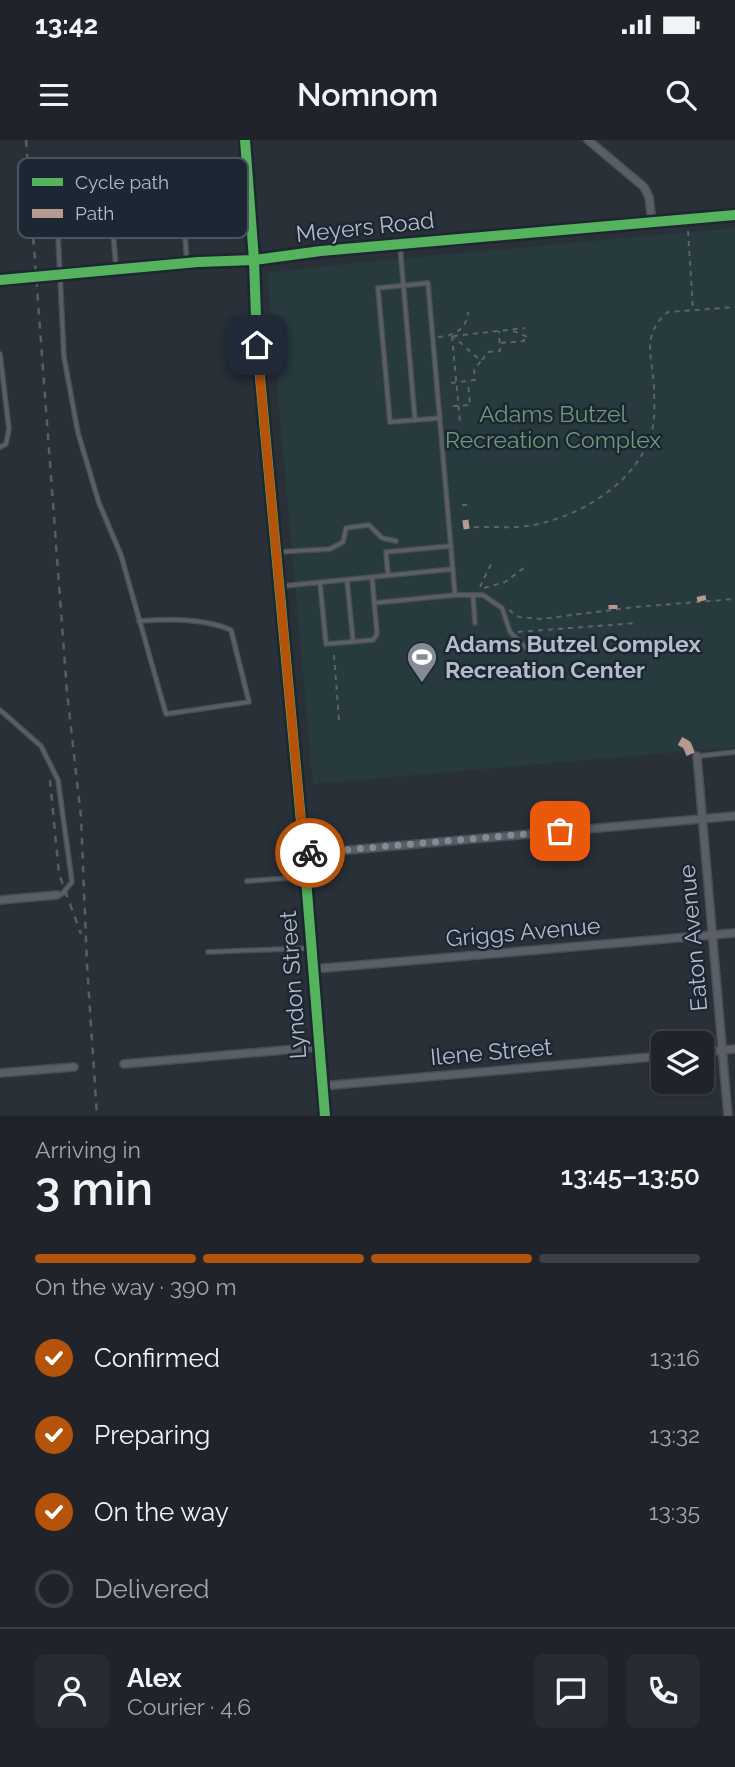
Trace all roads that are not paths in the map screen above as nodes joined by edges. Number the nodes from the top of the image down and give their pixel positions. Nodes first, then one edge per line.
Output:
1 (244, 140) edge
2 (588, 140) edge
3 (246, 158) edge
4 (248, 188) edge
5 (735, 215) edge
6 (652, 222) junction
7 (58, 238) edge
8 (113, 238) edge
9 (186, 238) edge
10 (400, 244) junction
11 (254, 260) junction
12 (188, 263) junction
13 (116, 270) junction
14 (61, 274) junction
15 (0, 280) edge
16 (403, 286) junction
17 (0, 354) edge
18 (440, 418) junction
19 (415, 420) junction
20 (0, 447) edge
21 (369, 525) junction
22 (378, 525) dead end
23 (396, 541) dead end
24 (451, 545) junction
25 (278, 552) junction
26 (453, 569) junction
27 (388, 576) junction
28 (372, 577) junction
29 (347, 580) junction
30 (320, 582) junction
31 (281, 586) junction
32 (455, 594) junction
33 (476, 595) junction
34 (374, 603) junction
35 (139, 621) junction
36 (475, 623) dead end
37 (353, 642) junction
38 (527, 649) dead end
39 (0, 709) edge
40 (735, 752) edge
41 (697, 756) joint
42 (735, 816) edge
43 (702, 818) junction
44 (304, 853) junction
45 (306, 876) junction
46 (247, 881) dead end
47 (57, 895) joint
48 (0, 900) edge
49 (735, 933) edge
50 (713, 935) junction
51 (312, 947) junction
52 (208, 952) dead end
53 (313, 969) junction
54 (319, 1047) junction
55 (735, 1049) edge
56 (714, 1051) edge
57 (722, 1051) junction
58 (651, 1057) edge
59 (124, 1064) dead end
60 (74, 1067) dead end
61 (0, 1073) edge
62 (322, 1086) junction
63 (730, 1110) edge
64 (325, 1116) edge

1 - 3 street, Lyndon Street
2 - 6 street
4 - 11 street, Lyndon Street
5 - 6 street, Meyers Road
6 - 10 street, Meyers Road
7 - 14 lane
8 - 13 lane
9 - 12 lane
10 - 11 street, Meyers Road
10 - 16 lane
11 - 12 street, Meyers Road
11 - 25 street, Lyndon Street
12 - 13 street, Meyers Road
13 - 14 street, Meyers Road
14 - 15 street, Meyers Road
14 - 35 lane
16 - 18 lane
16 - 19 lane
16 - 19 lane
17 - 20 lane
18 - 19 lane
18 - 24 lane
21 - 22 lane
21 - 23 lane
21 - 25 lane
24 - 26 lane
24 - 27 lane
25 - 31 street, Lyndon Street
26 - 27 lane
26 - 32 lane
27 - 28 lane
28 - 29 lane
28 - 34 lane
29 - 30 lane
29 - 37 lane
30 - 31 lane
30 - 37 lane
31 - 44 street, Lyndon Street
32 - 33 lane
32 - 34 lane
33 - 36 lane
33 - 38 lane
34 - 37 lane
35 - 35 lane
39 - 47 lane
40 - 41 lane
41 - 43 street, Eaton Avenue
42 - 43 street
43 - 44 street
43 - 50 street, Eaton Avenue
44 - 45 street, Lyndon Street
45 - 46 lane
45 - 51 street, Lyndon Street
47 - 48 street
49 - 50 street, Griggs Avenue
50 - 53 street, Griggs Avenue
50 - 57 street, Eaton Avenue
51 - 52 lane
51 - 53 street, Lyndon Street
53 - 54 street, Lyndon Street
54 - 59 street
54 - 62 street, Lyndon Street
55 - 57 street
56 - 57 street
57 - 63 street, Eaton Avenue
58 - 62 street, Ilene Street
60 - 61 street
62 - 64 street, Lyndon Street

